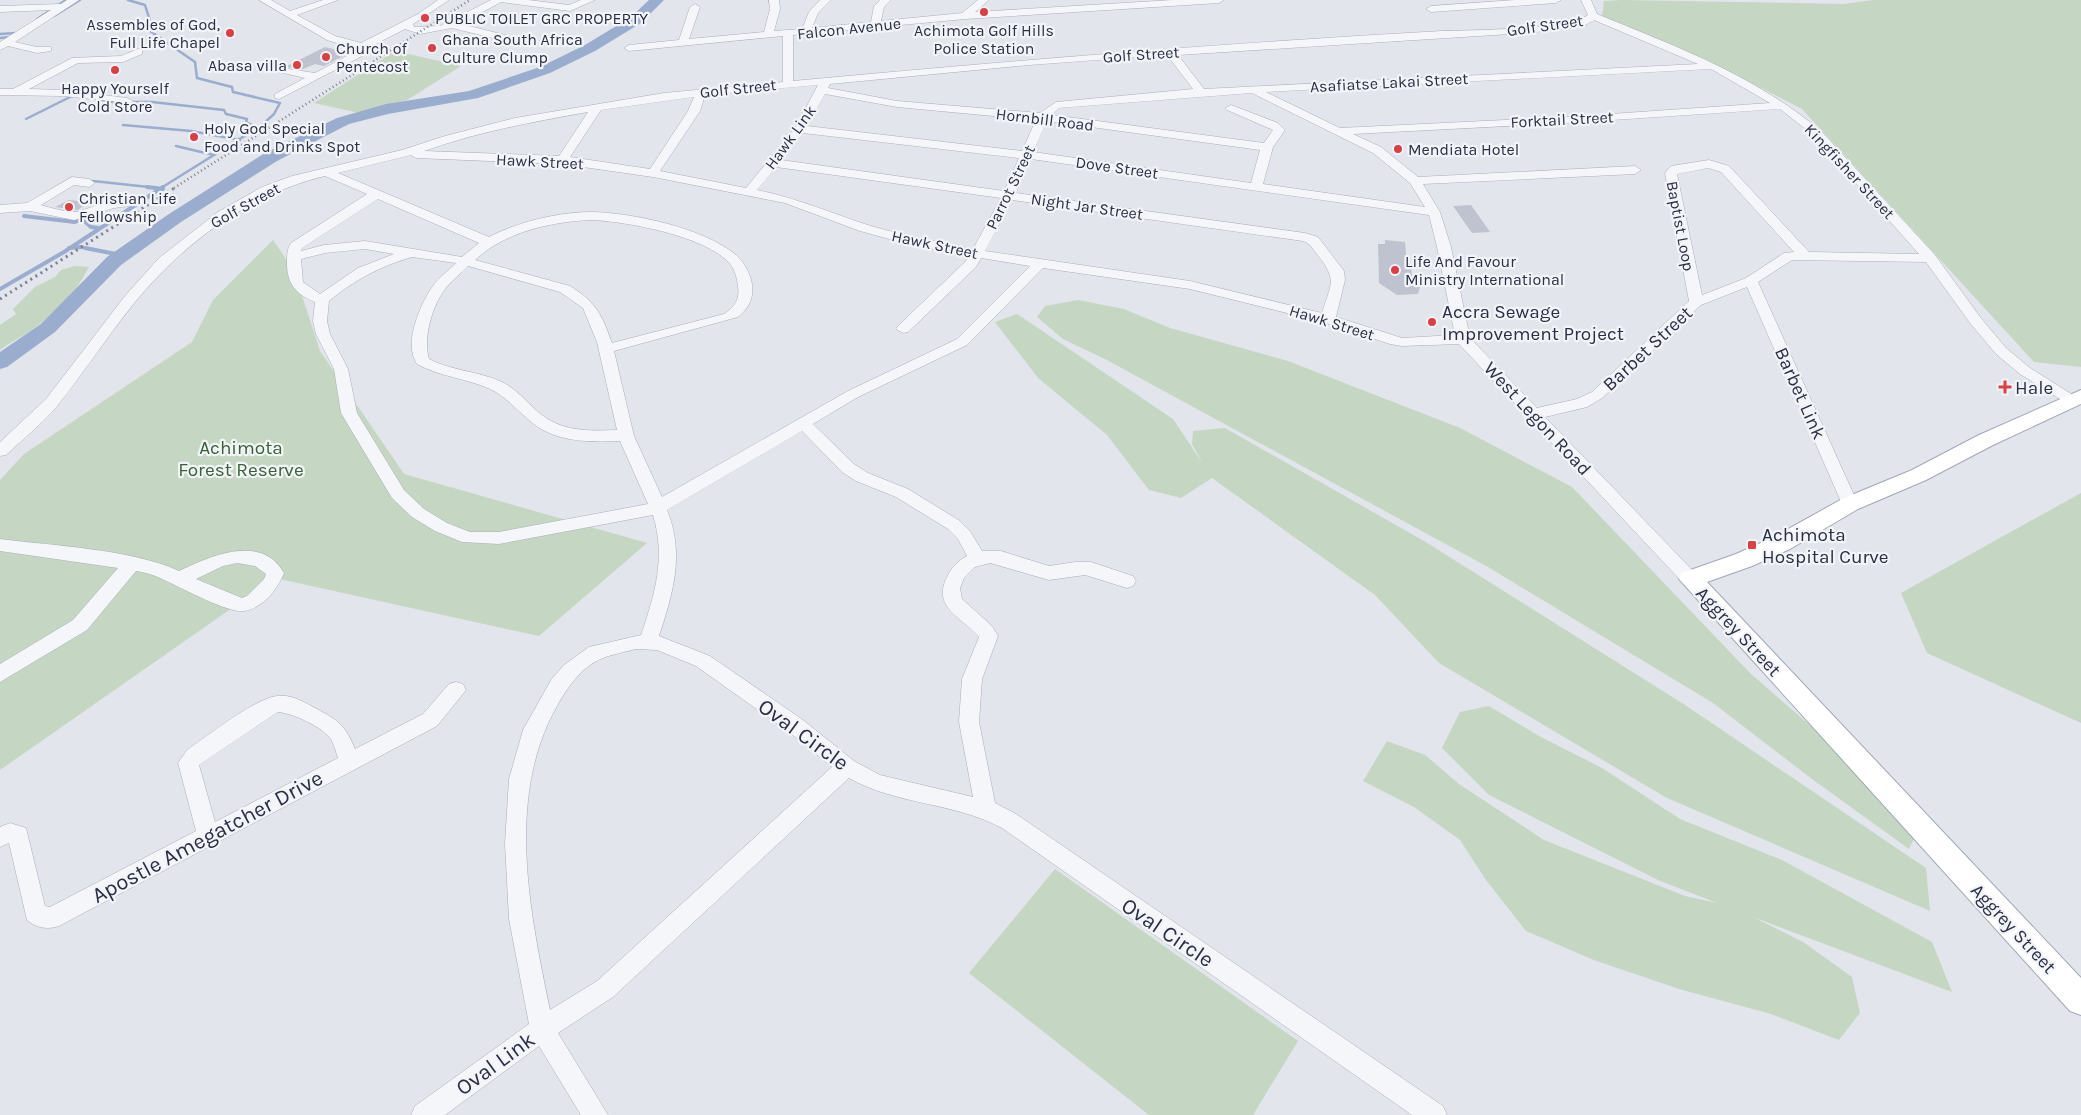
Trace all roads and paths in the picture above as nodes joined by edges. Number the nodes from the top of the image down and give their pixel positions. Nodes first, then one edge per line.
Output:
1 (74, 0) edge
2 (264, 0) edge
3 (333, 0) edge
4 (444, 0) edge
5 (498, 0) edge
6 (504, 0) edge
7 (590, 0) edge
8 (774, 0) edge
9 (826, 0) edge
10 (886, 0) edge
11 (984, 0) edge
12 (1218, 0) edge
13 (1490, 0) edge
14 (1556, 0) edge
15 (1586, 0) edge
16 (1508, 4) junction
17 (62, 7) junction
18 (694, 7) dead end
19 (1431, 9) dead end
20 (0, 10) edge
21 (289, 14) junction
22 (965, 16) junction
23 (1593, 16) junction
24 (408, 23) junction
25 (452, 25) junction
26 (875, 25) junction
27 (805, 32) junction
28 (788, 34) junction
29 (768, 35) junction
30 (2, 42) edge
31 (520, 42) dead end
32 (684, 43) junction
33 (362, 47) junction
34 (629, 48) dead end
35 (47, 49) dead end
36 (138, 52) dead end
37 (1170, 52) junction
38 (1713, 66) junction
39 (279, 69) dead end
40 (318, 76) junction
41 (788, 83) junction
42 (825, 85) junction
43 (1253, 90) junction
44 (0, 92) edge
45 (15, 92) junction
46 (701, 92) junction
47 (1201, 92) junction
48 (279, 96) dead end
49 (127, 101) dead end
50 (1783, 105) junction
51 (597, 107) junction
52 (1231, 108) dead end
53 (1043, 117) junction
54 (800, 129) junction
55 (1341, 131) junction
56 (1267, 148) junction
57 (406, 153) junction
58 (1026, 155) junction
59 (562, 160) junction
60 (773, 163) junction
61 (1635, 170) dead end
62 (326, 172) junction
63 (654, 173) junction
64 (1415, 181) junction
65 (89, 183) dead end
66 (1256, 186) junction
67 (750, 191) junction
68 (378, 193) junction
69 (1009, 195) junction
70 (124, 203) dead end
71 (30, 207) junction
72 (0, 209) edge
73 (1434, 212) junction
74 (488, 242) junction
75 (410, 253) junction
76 (977, 253) junction
77 (1804, 255) junction
78 (294, 257) junction
79 (1930, 258) junction
80 (465, 261) junction
81 (1040, 264) junction
82 (1751, 281) junction
83 (322, 300) junction
84 (1696, 302) junction
85 (1328, 319) junction
86 (903, 329) dead end
87 (1463, 339) junction
88 (606, 349) junction
89 (2077, 398) edge
90 (1535, 414) junction
91 (803, 423) junction
92 (626, 435) junction
93 (0, 451) edge
94 (1850, 504) junction
95 (657, 508) junction
96 (0, 545) edge
97 (977, 558) junction
98 (132, 563) junction
99 (180, 579) junction
100 (1690, 579) junction
101 (1127, 581) dead end
102 (647, 643) junction
103 (0, 674) edge
104 (456, 690) dead end
105 (350, 761) junction
106 (847, 767) junction
107 (986, 809) junction
108 (208, 836) junction
109 (0, 837) edge
110 (2081, 1000) edge
111 (542, 1029) junction
112 (424, 1115) edge
113 (595, 1115) edge
114 (1434, 1115) edge

1 - 17 street
2 - 21 street
3 - 21 street
4 - 24 street
5 - 25 street
6 - 7 street
8 - 29 street
9 - 27 street
10 - 26 street
11 - 22 street
12 - 22 street, Falcon Avenue
13 - 16 street
14 - 16 street
15 - 23 street
16 - 19 street
17 - 20 street
17 - 30 street
18 - 32 street
21 - 33 street
22 - 26 street, Falcon Avenue
23 - 37 street, Golf Street
23 - 38 street, Kingfisher Street
24 - 25 street
24 - 33 street
25 - 31 street
26 - 27 street, Falcon Avenue
27 - 28 street, Falcon Avenue
28 - 29 street, Falcon Avenue
28 - 41 street
29 - 32 street, Falcon Avenue
30 - 35 street
32 - 34 street, Falcon Avenue
33 - 40 street
36 - 45 street
37 - 42 street, Golf Street
37 - 47 street
38 - 43 street, Asafiatse Lakai Street
38 - 50 street, Kingfisher Street
39 - 40 street
40 - 48 street
41 - 42 street, Golf Street
41 - 46 street, Golf Street
42 - 53 street, Hornbill Road
42 - 54 street, Hawk Link
43 - 47 street, Asafiatse Lakai Street
43 - 55 street
44 - 45 street
45 - 49 street
46 - 51 street, Golf Street
46 - 63 street
47 - 53 street, Asafiatse Lakai Street
50 - 55 street, Forktail Street
50 - 79 street, Kingfisher Street
51 - 57 street, Golf Street
51 - 59 street
52 - 56 street
53 - 56 street, Hornbill Road
53 - 58 street, Parrot Street
54 - 58 street, Dove Street
54 - 60 street, Hawk Link
55 - 64 street
56 - 66 street
57 - 59 street, Hawk Street
57 - 62 street, Golf Street
58 - 66 street, Dove Street
58 - 69 street, Parrot Street
59 - 63 street, Hawk Street
60 - 67 street, Hawk Link
60 - 69 street, Night Jar Street
61 - 64 street
62 - 68 street
62 - 93 street, Golf Street
63 - 67 street, Hawk Street
64 - 73 street
65 - 71 street
66 - 73 street, Dove Street
67 - 76 street, Hawk Street
68 - 74 street
68 - 78 street
69 - 76 street, Parrot Street
69 - 85 street, Night Jar Street
70 - 71 street
71 - 72 street
73 - 87 street
74 - 80 street
74 - 88 street
75 - 78 street
75 - 80 street
75 - 83 street
76 - 81 street, Hawk Street
76 - 86 street, Parrot Street
77 - 79 street, Barbet Street
77 - 82 street, Barbet Street
77 - 84 street, Baptist Loop
78 - 83 street
79 - 89 street, Kingfisher Street
80 - 88 street
80 - 92 street
81 - 85 street, Hawk Street
81 - 91 street
82 - 84 street, Barbet Street
82 - 94 street, Barbet Link
83 - 95 street
84 - 90 street, Barbet Street
85 - 87 street, Hawk Street
87 - 90 street, West Legon Road
88 - 92 street
89 - 94 main road, Aggrey Street
90 - 100 street, West Legon Road
91 - 95 street
91 - 97 street
92 - 95 street
94 - 100 main road, Aggrey Street
95 - 102 street
96 - 98 street
97 - 101 street
97 - 107 street
98 - 99 street
98 - 103 street
99 - 99 street
100 - 110 main road, Aggrey Street
102 - 106 street, Oval Circle
102 - 111 street, Oval Circle
104 - 105 street, Apostle Amegatcher Drive
105 - 108 street, Apostle Amegatcher Drive
105 - 108 street
106 - 107 street, Oval Circle
106 - 111 street, Oval Link
107 - 114 street, Oval Circle
108 - 109 street, Apostle Amegatcher Drive
111 - 112 street, Oval Link
111 - 113 street, Oval Circle

